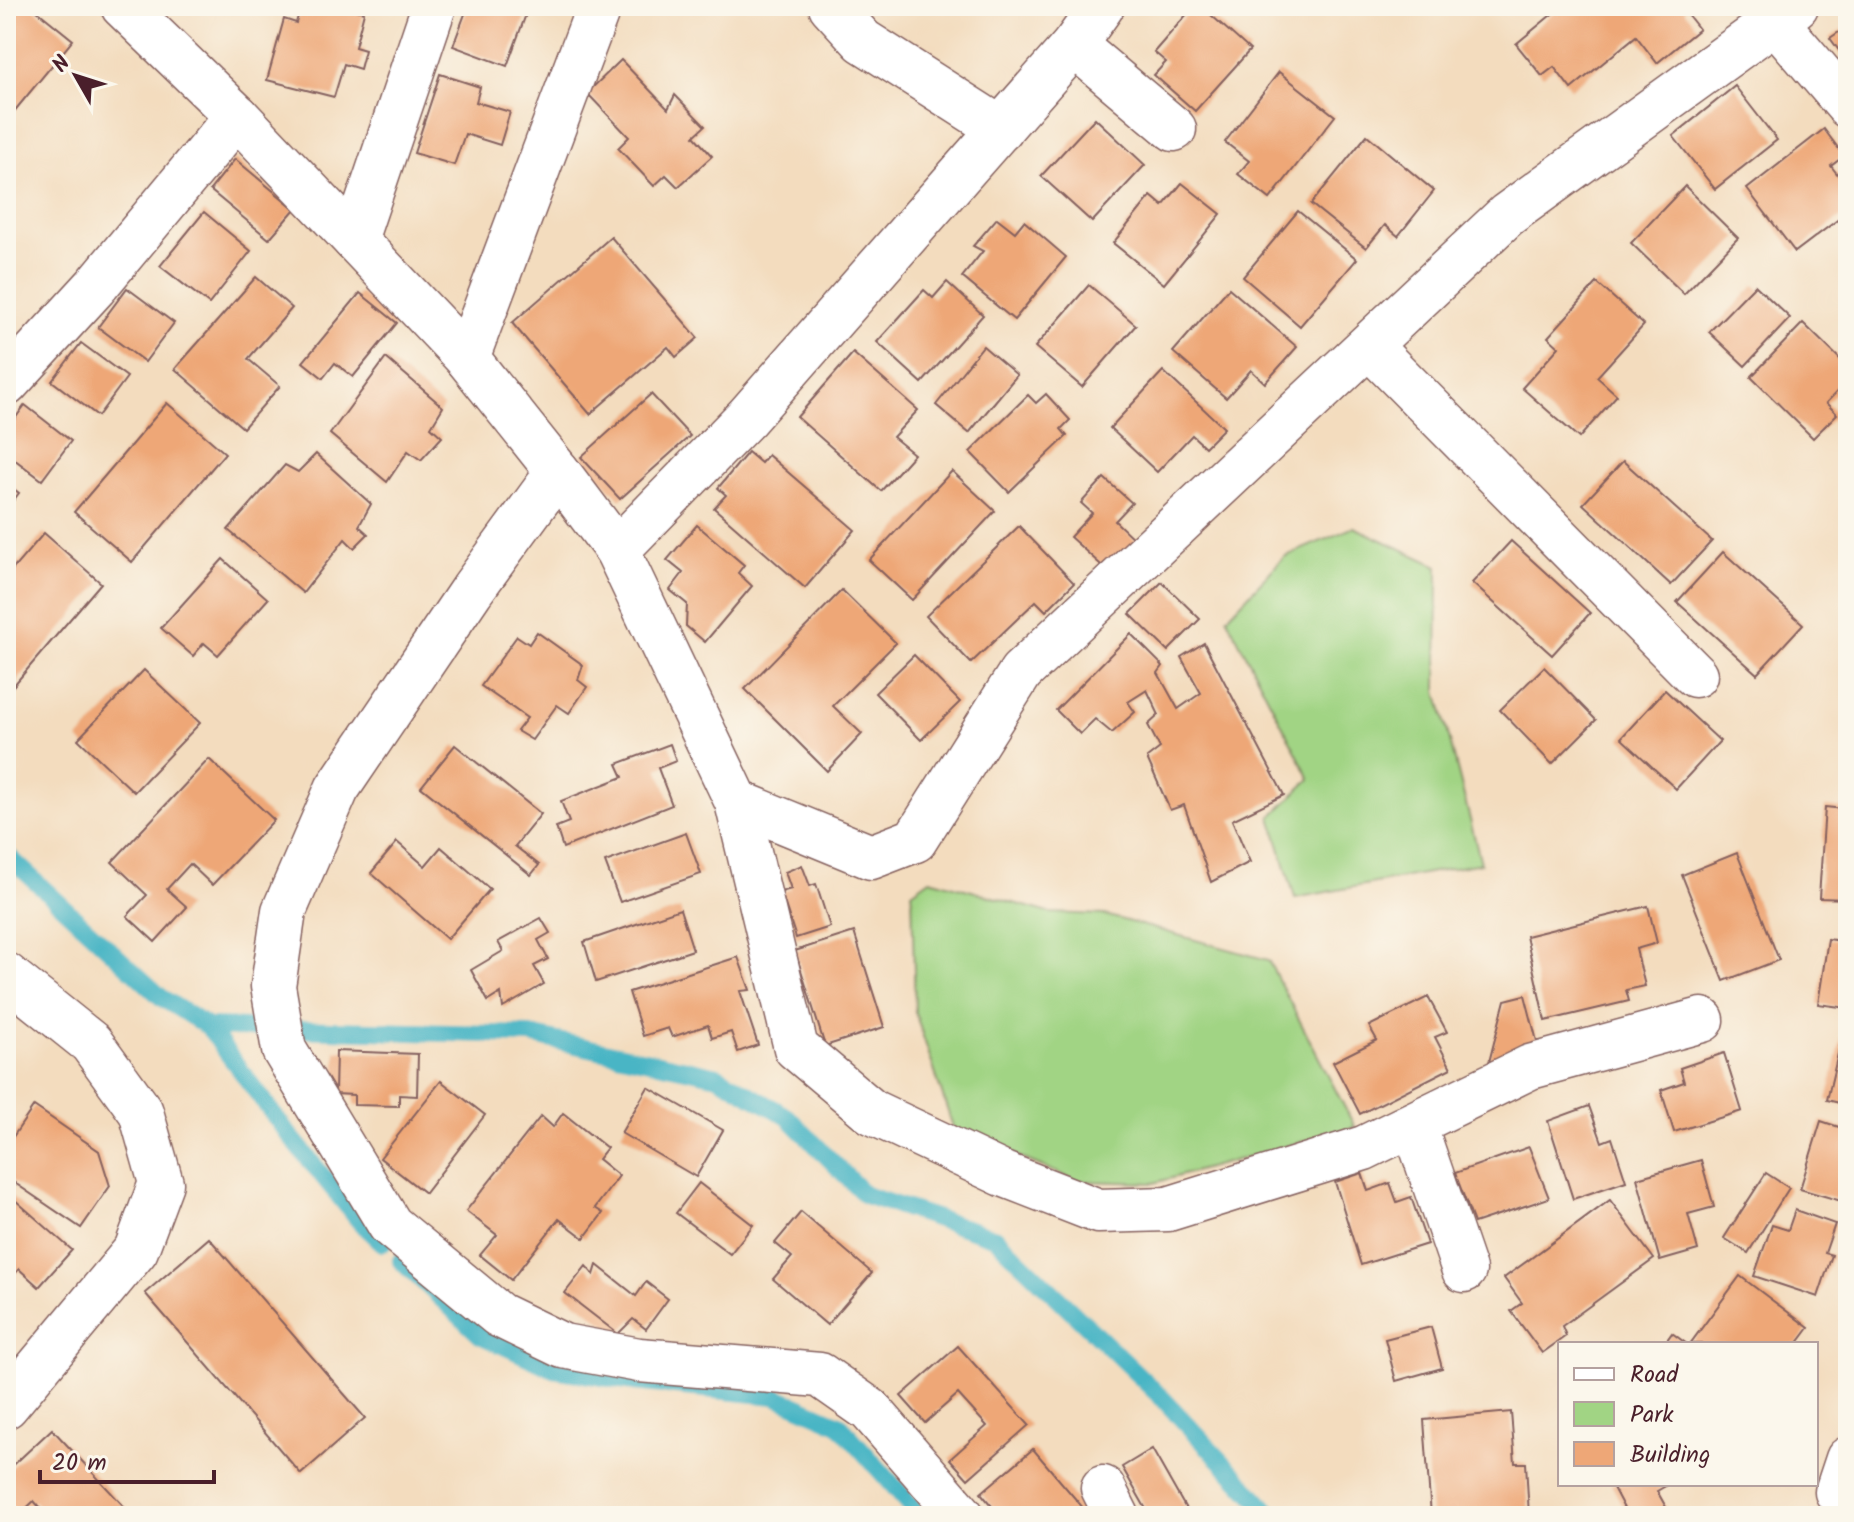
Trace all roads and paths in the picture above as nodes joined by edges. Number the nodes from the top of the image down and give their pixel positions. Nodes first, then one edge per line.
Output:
1 (123, 6) edge
2 (434, 6) edge
3 (599, 6) edge
4 (831, 6) edge
5 (1102, 6) edge
6 (1785, 13) edge
7 (1074, 45) junction
8 (1848, 106) edge
9 (237, 116) junction
10 (1001, 129) junction
11 (1174, 129) dead end
12 (355, 240) junction
13 (1369, 346) junction
14 (467, 358) junction
15 (6, 384) edge
16 (558, 472) junction
17 (617, 550) junction
18 (1695, 675) dead end
19 (737, 802) junction
20 (6, 975) edge
21 (1702, 1020) dead end
22 (1414, 1124) junction
23 (1464, 1270) dead end
24 (6, 1406) edge
25 (1848, 1459) edge
26 (1848, 1499) edge
27 (962, 1516) edge

1 - 9 street
2 - 12 street
3 - 14 street
4 - 10 street
5 - 7 street
6 - 8 street
6 - 13 street
7 - 10 street
7 - 11 street
9 - 12 street
9 - 15 street
10 - 17 street
12 - 14 street
13 - 18 street
13 - 19 street
14 - 16 street
16 - 17 street
16 - 27 street
17 - 19 street
19 - 22 street
20 - 24 street
21 - 22 street
22 - 23 street
25 - 26 street

